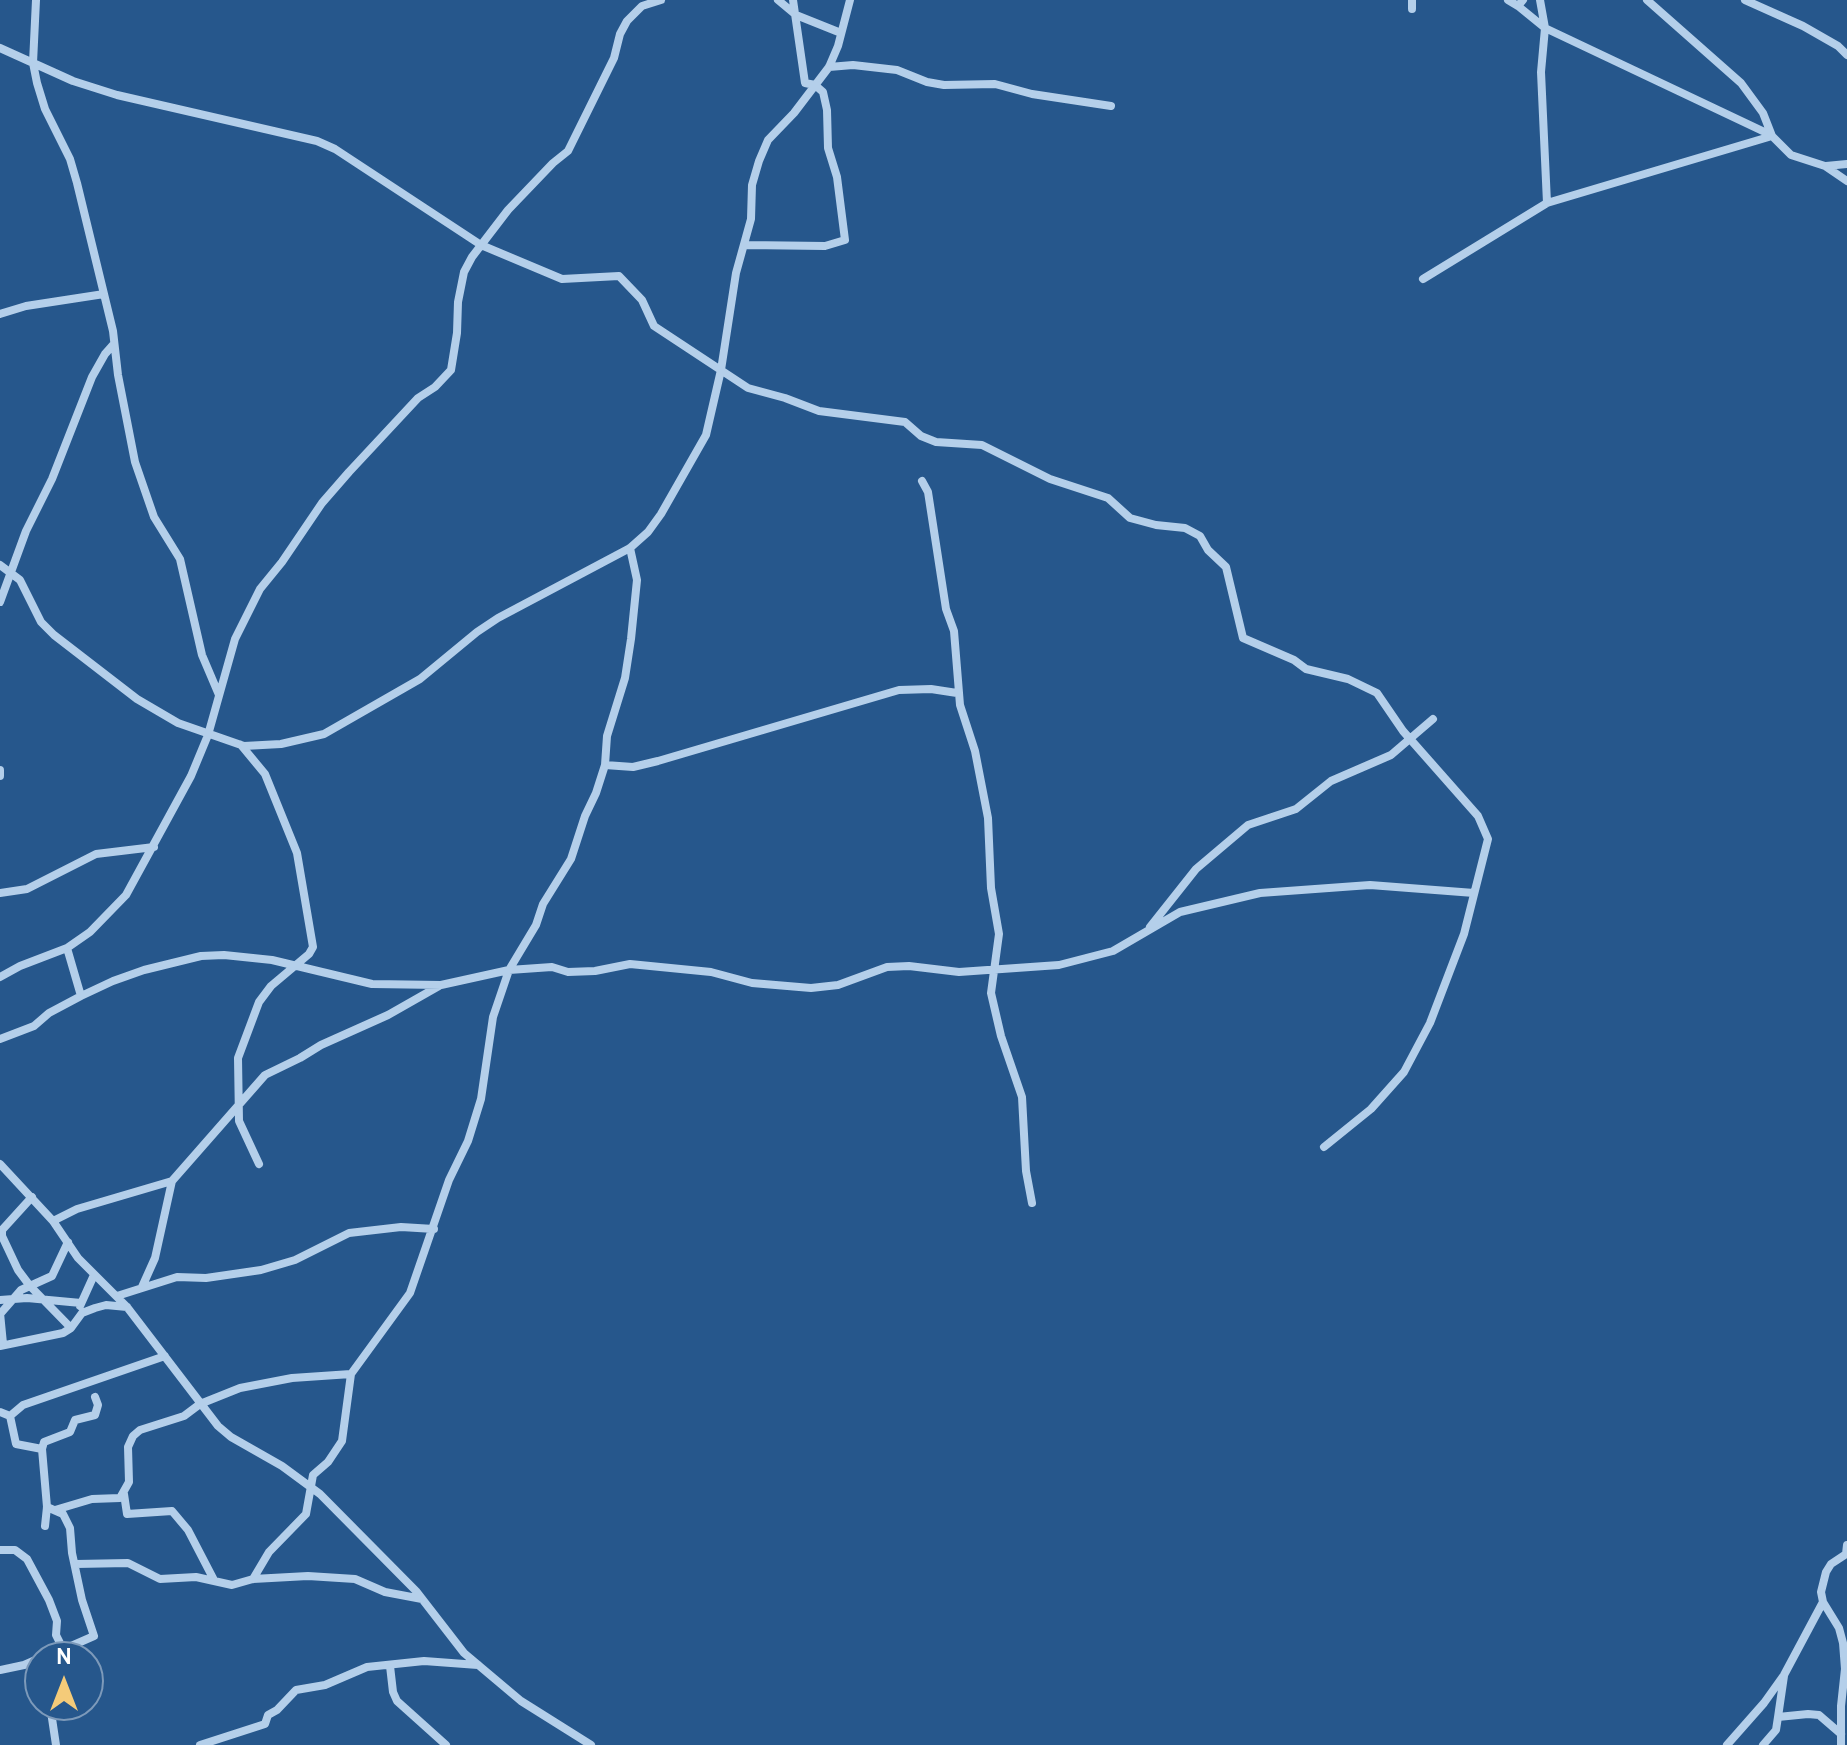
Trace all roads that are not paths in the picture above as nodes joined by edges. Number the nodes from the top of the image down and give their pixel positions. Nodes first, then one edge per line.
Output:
1 (36, 0) edge
2 (661, 0) edge
3 (778, 0) edge
4 (793, 0) edge
5 (850, 0) edge
6 (1508, 0) edge
7 (1540, 0) edge
8 (1647, 0) edge
9 (1745, 0) edge
10 (1521, 3) edge
11 (796, 15) junction
12 (1545, 28) junction
13 (841, 33) junction
14 (0, 48) edge
15 (1844, 50) edge
16 (33, 63) junction
17 (829, 67) junction
18 (815, 85) junction
19 (1111, 106) dead end
20 (1772, 136) junction
21 (1847, 164) edge
22 (1825, 166) junction
23 (1847, 181) edge
24 (1547, 203) junction
25 (481, 245) junction
26 (746, 245) junction
27 (1423, 279) dead end
28 (104, 294) junction
29 (0, 314) edge
30 (113, 345) junction
31 (721, 370) junction
32 (922, 481) dead end
33 (630, 548) junction
34 (0, 565) edge
35 (11, 572) junction
36 (3, 583) edge
37 (0, 602) edge
38 (957, 693) junction
39 (219, 695) junction
40 (1433, 719) dead end
41 (208, 735) junction
42 (1410, 739) junction
43 (241, 745) junction
44 (605, 765) junction
45 (0, 770) edge
46 (0, 776) edge
47 (154, 847) junction
48 (0, 893) edge
49 (1474, 893) junction
50 (1145, 934) junction
51 (67, 948) junction
52 (296, 965) junction
53 (993, 969) junction
54 (509, 970) junction
55 (0, 977) edge
56 (441, 985) junction
57 (81, 996) junction
58 (0, 1039) edge
59 (238, 1108) junction
60 (1324, 1147) dead end
61 (0, 1164) edge
62 (259, 1164) dead end
63 (172, 1181) junction
64 (32, 1197) junction
65 (1032, 1203) dead end
66 (53, 1221) junction
67 (434, 1229) junction
68 (68, 1242) junction
69 (94, 1275) junction
70 (30, 1286) junction
71 (142, 1287) junction
72 (117, 1296) junction
73 (44, 1299) junction
74 (5, 1300) edge
75 (81, 1303) junction
76 (127, 1307) junction
77 (0, 1313) edge
78 (77, 1318) junction
79 (71, 1328) junction
80 (2, 1345) edge
81 (165, 1356) junction
82 (351, 1374) junction
83 (95, 1397) dead end
84 (200, 1404) junction
85 (0, 1412) edge
86 (10, 1416) junction
87 (42, 1449) junction
88 (311, 1487) junction
89 (124, 1494) junction
90 (51, 1508) junction
91 (45, 1526) dead end
92 (1847, 1545) edge
93 (0, 1550) edge
94 (76, 1564) junction
95 (253, 1579) junction
96 (214, 1580) junction
97 (423, 1599) junction
98 (1823, 1602) junction
99 (59, 1641) edge
100 (82, 1641) edge
101 (24, 1665) edge
102 (478, 1665) junction
103 (390, 1666) junction
104 (0, 1670) edge
105 (1784, 1675) junction
106 (1778, 1717) junction
107 (52, 1721) edge
108 (1841, 1734) junction
109 (56, 1745) edge
110 (200, 1745) edge
111 (446, 1745) edge
112 (591, 1745) edge
113 (1727, 1745) edge
114 (1763, 1745) edge
115 (1841, 1745) edge

1 - 16 street
2 - 25 street
3 - 11 street
4 - 11 street
5 - 13 street
6 - 10 street
7 - 12 street
8 - 20 street
9 - 15 street
10 - 12 street
11 - 13 street
11 - 18 street
12 - 20 street
12 - 24 street
13 - 17 street
14 - 16 street
16 - 25 street
16 - 28 street
17 - 18 street
17 - 19 street
18 - 26 street
18 - 26 street
20 - 22 street
20 - 24 street
21 - 22 street
22 - 23 street
24 - 27 street
25 - 31 street
25 - 39 street
26 - 31 street
28 - 29 street
28 - 30 street
30 - 35 street
30 - 39 street
31 - 33 street
31 - 42 street
32 - 38 street
33 - 43 street
33 - 44 street
34 - 35 street
35 - 36 street
35 - 41 street
36 - 37 street
38 - 44 street
38 - 53 street
39 - 41 street
40 - 42 street
41 - 43 street
41 - 47 street
42 - 49 street
42 - 50 street
43 - 52 street
44 - 54 street
45 - 46 street
47 - 48 street
47 - 51 street
49 - 50 street
49 - 60 street
50 - 53 street
51 - 55 street
51 - 57 street
52 - 56 street
52 - 57 street
52 - 59 street
53 - 54 street
53 - 65 street
54 - 56 street
54 - 67 street
56 - 59 street
57 - 58 street
59 - 62 street
59 - 63 street
61 - 64 street
63 - 66 street
63 - 71 street
64 - 66 street
64 - 70 street
66 - 68 street
67 - 71 street
67 - 82 street
68 - 69 street
68 - 70 street
69 - 72 street
69 - 75 street
70 - 73 street
70 - 74 street
71 - 72 street
72 - 76 street
73 - 74 street
73 - 75 street
73 - 79 street
74 - 77 street
75 - 78 street
76 - 78 street
76 - 81 street
77 - 80 street
78 - 79 street
79 - 80 street
81 - 84 street
81 - 86 street
82 - 84 street
82 - 88 street
83 - 87 street
84 - 88 street
84 - 89 street
85 - 86 street
86 - 87 street
87 - 90 street
88 - 95 street
88 - 97 street
89 - 90 street
89 - 96 street
90 - 91 street
90 - 94 street
92 - 98 street
93 - 99 street
94 - 96 street
94 - 100 street
95 - 96 street
95 - 97 street
97 - 102 street
98 - 105 street
98 - 108 street
101 - 104 street
102 - 103 street
102 - 112 street
103 - 110 street
103 - 111 street
105 - 106 street
105 - 113 street
106 - 108 street
106 - 114 street
107 - 109 street
108 - 115 street

